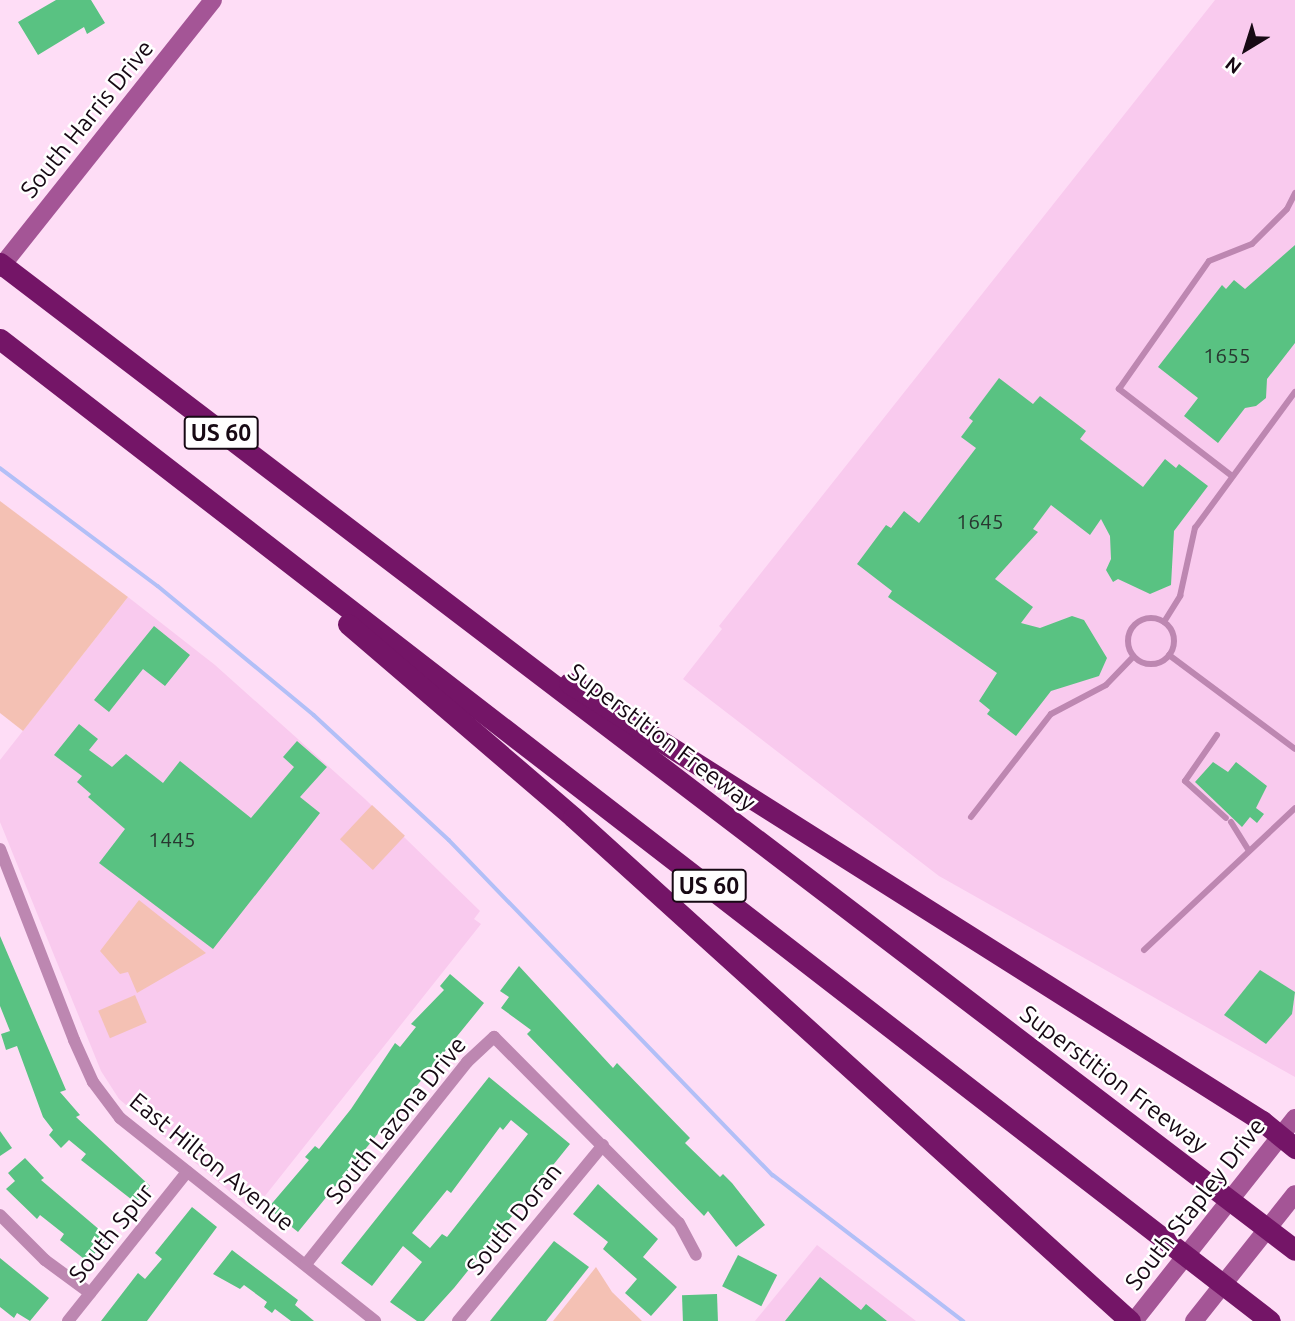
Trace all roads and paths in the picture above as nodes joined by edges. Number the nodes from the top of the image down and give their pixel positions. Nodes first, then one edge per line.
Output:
1 (213, 0) edge
2 (1295, 193) edge
3 (0, 266) edge
4 (0, 339) edge
5 (1295, 391) edge
6 (148, 451) junction
7 (1232, 476) junction
8 (443, 603) junction
9 (1164, 622) junction
10 (1169, 655) junction
11 (1133, 657) junction
12 (1217, 735) dead end
13 (1295, 749) edge
14 (1295, 808) edge
15 (971, 817) dead end
16 (0, 849) edge
17 (1249, 851) junction
18 (1144, 950) dead end
19 (1295, 1118) edge
20 (1288, 1142) edge
21 (603, 1145) junction
22 (187, 1172) junction
23 (1294, 1195) edge
24 (0, 1215) edge
25 (1295, 1250) edge
26 (696, 1255) dead end
27 (306, 1264) junction
28 (90, 1293) junction
29 (68, 1321) edge
30 (375, 1321) edge
31 (458, 1321) edge
32 (1132, 1321) edge
33 (1194, 1321) edge
34 (1270, 1321) edge

1 - 3 main road, South Harris Drive
2 - 7 lane
3 - 8 highway, Superstition Freeway / US 60
4 - 6 highway, US 60
5 - 7 lane
6 - 32 highway
6 - 34 highway, US 60
7 - 9 lane
8 - 20 highway
8 - 25 highway, Superstition Freeway / US 60
9 - 10 lane
9 - 11 lane
10 - 11 lane
10 - 13 lane
11 - 15 lane
12 - 17 lane
14 - 17 lane
16 - 22 street, East Hilton Avenue
17 - 18 lane
19 - 20 main road, South Stapley Drive
20 - 32 main road, South Stapley Drive
21 - 26 street
21 - 27 street, South Lazona Drive
21 - 31 street, South Doran
22 - 27 street, East Hilton Avenue
22 - 28 street, South Spur
23 - 33 main road
24 - 28 street
27 - 30 street, East Hilton Avenue
28 - 29 street, South Spur

